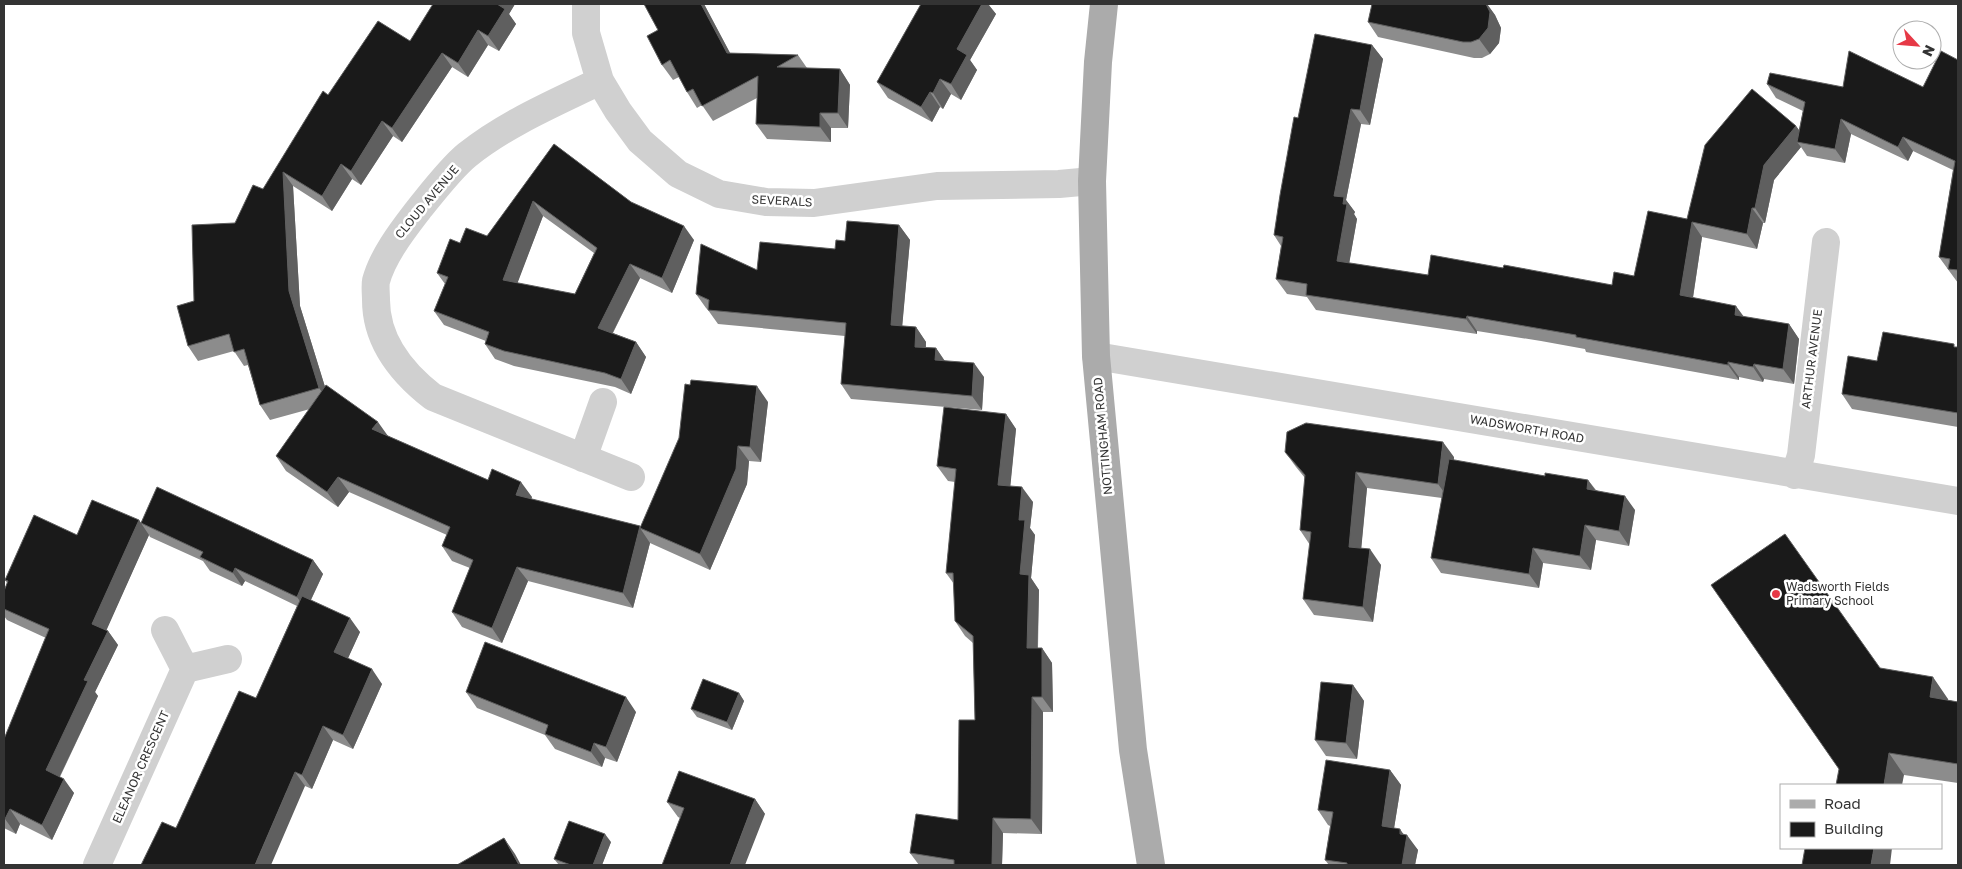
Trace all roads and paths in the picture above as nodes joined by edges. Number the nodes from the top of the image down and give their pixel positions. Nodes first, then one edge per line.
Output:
1 (586, 4) edge
2 (1104, 4) edge
3 (600, 80) junction
4 (1092, 181) junction
5 (1826, 242) dead end
6 (1096, 356) junction
7 (604, 402) dead end
8 (584, 458) junction
9 (1795, 475) junction
10 (630, 477) dead end
11 (1958, 501) edge
12 (165, 630) dead end
13 (228, 659) dead end
14 (185, 669) junction
15 (97, 865) edge
16 (1152, 865) edge

1 - 3 street, SEVERALS
2 - 4 main road, NOTTINGHAM ROAD
3 - 4 street, SEVERALS
3 - 8 street, CLOUD AVENUE
4 - 6 main road, NOTTINGHAM ROAD
5 - 9 street, ARTHUR AVENUE
6 - 9 street, WADSWORTH ROAD
6 - 16 main road, NOTTINGHAM ROAD
7 - 8 street
8 - 10 street, CLOUD AVENUE
9 - 11 street, WADSWORTH ROAD
12 - 14 street
13 - 14 street
14 - 15 street, ELEANOR CRESCENT

